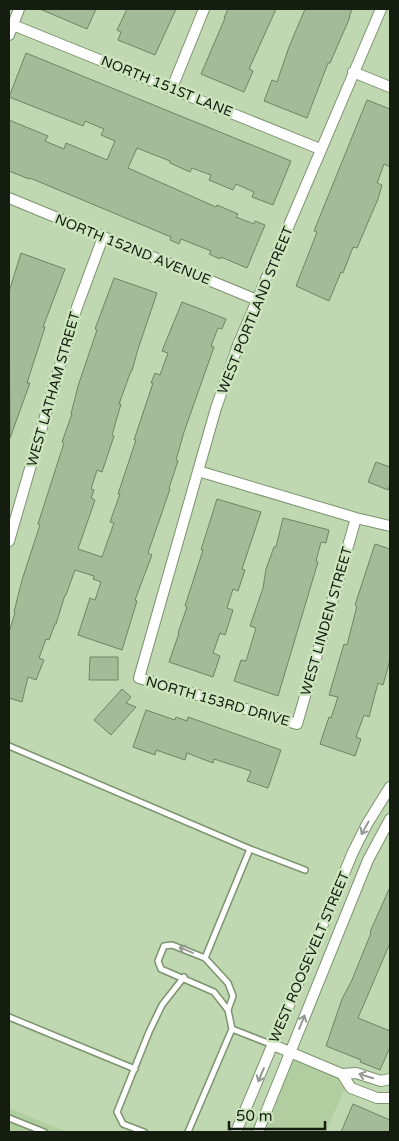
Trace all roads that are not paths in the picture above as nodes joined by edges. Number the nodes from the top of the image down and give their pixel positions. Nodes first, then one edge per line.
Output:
1 (19, 9) edge
2 (204, 9) edge
3 (381, 9) edge
4 (11, 30) edge
5 (353, 72) junction
6 (172, 88) junction
7 (390, 88) edge
8 (320, 149) junction
9 (9, 198) edge
10 (103, 237) junction
11 (257, 300) junction
12 (198, 471) junction
13 (356, 518) junction
14 (390, 526) edge
15 (9, 542) edge
16 (139, 678) joint
17 (297, 724) joint
18 (9, 746) edge
19 (390, 787) edge
20 (390, 819) edge
21 (250, 848) junction
22 (305, 870) dead end
23 (205, 958) junction
24 (184, 977) junction
25 (228, 1010) junction
26 (9, 1017) edge
27 (232, 1029) junction
28 (273, 1045) junction
29 (290, 1052) junction
30 (135, 1068) junction
31 (342, 1074) junction
32 (387, 1080) edge
33 (388, 1098) edge
34 (9, 1118) edge
35 (39, 1131) edge
36 (144, 1132) edge
37 (188, 1132) edge
38 (236, 1132) edge
39 (258, 1132) edge

1 - 4 street
2 - 6 street
3 - 5 street, WEST PORTLAND STREET
4 - 6 street, NORTH 151ST LANE
5 - 7 street
5 - 8 street, WEST PORTLAND STREET
6 - 8 street, NORTH 151ST LANE
8 - 11 street, WEST PORTLAND STREET
9 - 10 street, NORTH 152ND AVENUE
10 - 11 street, NORTH 152ND AVENUE
10 - 15 street, WEST LATHAM STREET
11 - 12 street, WEST PORTLAND STREET
12 - 13 street
12 - 16 street, WEST PORTLAND STREET
13 - 14 street
13 - 17 street, WEST LINDEN STREET
16 - 17 street, NORTH 153RD DRIVE
18 - 21 lane
19 -> 28 street, WEST ROOSEVELT STREET
29 -> 20 street, WEST ROOSEVELT STREET
21 - 22 lane
21 - 23 lane
23 -> 24 lane
23 - 25 lane
24 - 25 lane
24 - 30 lane
25 - 27 lane
26 - 30 lane
27 - 28 lane
27 - 37 lane
28 - 29 street
28 -> 38 street, WEST ROOSEVELT STREET
29 - 31 street
29 - 39 street, WEST ROOSEVELT STREET
30 - 36 lane
32 -> 31 street
31 - 33 street
32 - 33 street
34 - 35 lane

